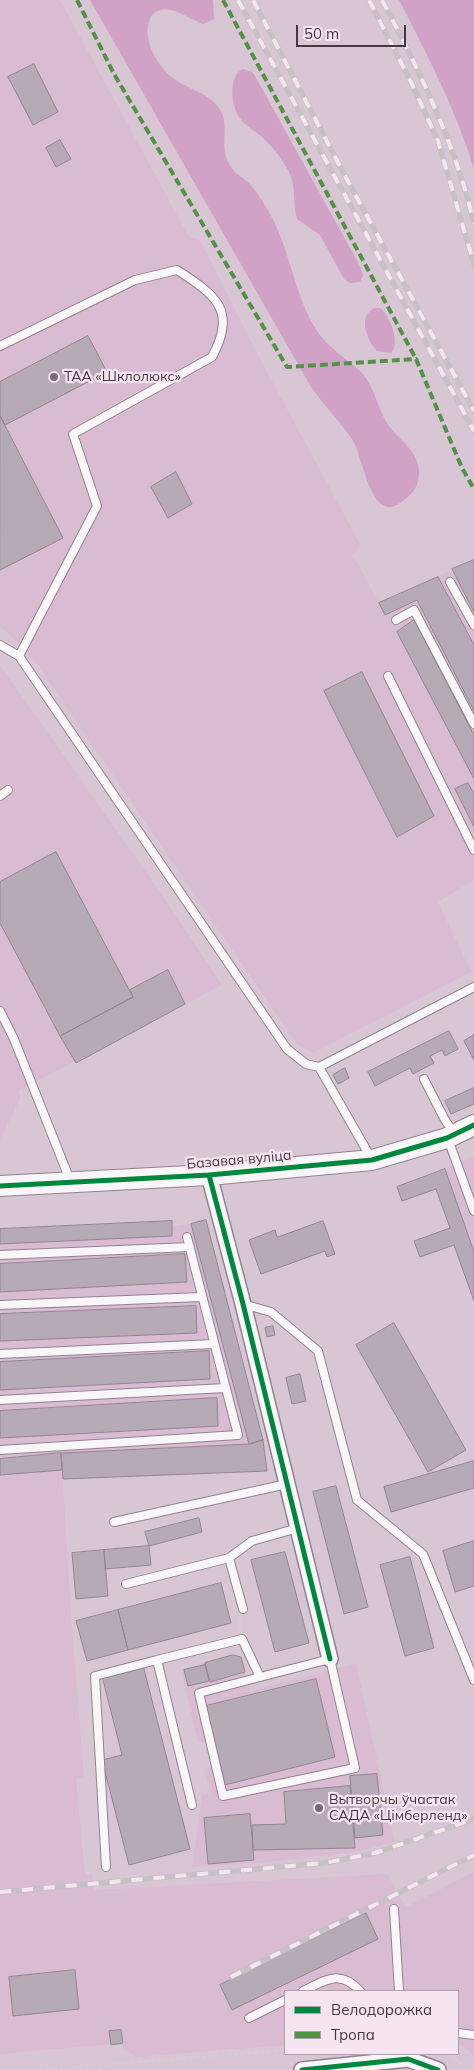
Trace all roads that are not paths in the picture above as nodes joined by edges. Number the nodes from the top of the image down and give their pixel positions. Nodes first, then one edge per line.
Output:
1 (0, 346) edge
2 (450, 582) dead end
3 (396, 620) dead end
4 (474, 625) edge
5 (0, 645) edge
6 (19, 656) junction
7 (388, 676) dead end
8 (474, 724) edge
9 (8, 790) dead end
10 (0, 796) edge
11 (474, 850) edge
12 (474, 987) edge
13 (0, 1011) edge
14 (319, 1067) junction
15 (424, 1079) dead end
16 (474, 1125) edge
17 (451, 1136) junction
18 (372, 1160) junction
19 (209, 1175) junction
20 (71, 1182) junction
21 (0, 1186) edge
22 (474, 1211) edge
23 (187, 1237) dead end
24 (190, 1248) junction
25 (0, 1255) edge
26 (202, 1297) junction
27 (243, 1304) junction
28 (0, 1305) edge
29 (214, 1344) junction
30 (0, 1354) edge
31 (225, 1388) junction
32 (0, 1400) edge
33 (0, 1450) edge
34 (287, 1484) junction
35 (114, 1522) dead end
36 (298, 1528) junction
37 (230, 1558) junction
38 (126, 1584) dead end
39 (243, 1609) road end
40 (330, 1659) junction
41 (157, 1660) junction
42 (260, 1677) junction
43 (474, 1680) edge
44 (192, 1805) dead end
45 (106, 1867) dead end
46 (394, 1908) dead end
47 (305, 1990) edge
48 (359, 1990) edge
49 (398, 1990) edge
50 (284, 2000) edge
51 (249, 2018) dead end
52 (459, 2033) edge
53 (474, 2034) edge
54 (302, 2070) edge
55 (438, 2070) edge

1 - 6 lane
2 - 4 lane
3 - 8 lane
5 - 6 lane
6 - 14 lane
7 - 11 lane
9 - 10 lane
12 - 14 lane
13 - 20 lane
14 - 18 lane
15 - 17 lane
16 - 17 street, Базавая вуліца
17 - 18 street, Базавая вуліца
17 - 22 lane
18 - 19 street, Базавая вуліца
19 - 20 street, Базавая вуліца
19 - 27 street
20 - 21 street, Базавая вуліца
23 - 24 lane
24 - 25 lane
24 - 26 lane
26 - 28 lane
26 - 29 lane
27 - 34 street
27 - 43 lane
29 - 30 lane
29 - 31 lane
31 - 32 lane
31 - 33 lane
34 - 35 lane
34 - 36 street
36 - 37 lane
36 - 40 street
37 - 38 lane
37 - 39 lane
40 - 42 lane
40 - 42 lane
41 - 42 lane
41 - 44 lane
41 - 45 lane
46 - 49 lane
47 - 48 lane
50 - 51 lane
52 - 53 lane
54 - 55 street

